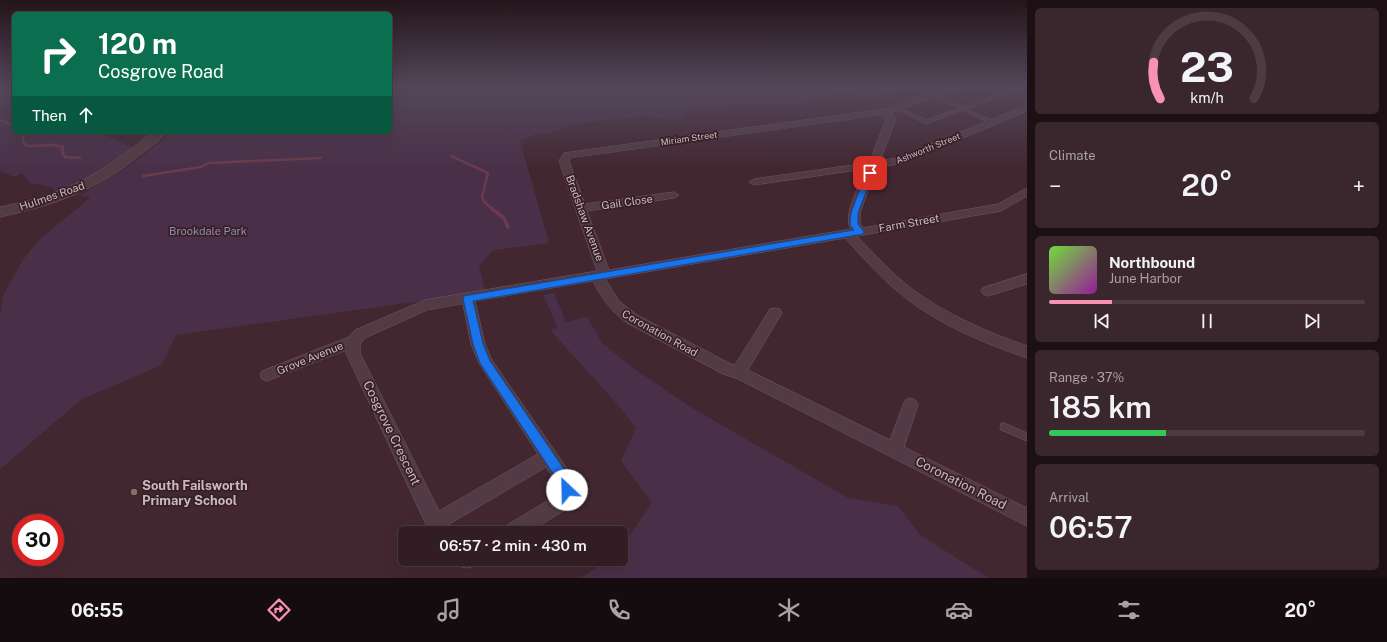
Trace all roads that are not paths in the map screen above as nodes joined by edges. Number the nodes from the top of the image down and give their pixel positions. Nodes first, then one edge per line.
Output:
1 (870, 114) edge
2 (887, 114) edge
3 (909, 114) edge
4 (949, 114) edge
5 (973, 114) edge
6 (1011, 114) edge
7 (990, 122) junction
8 (158, 134) edge
9 (564, 161) joint
10 (882, 164) junction
11 (867, 165) junction
12 (754, 182) dead end
13 (1027, 191) edge
14 (674, 195) dead end
15 (581, 208) junction
16 (0, 212) edge
17 (854, 233) junction
18 (601, 275) junction
19 (1027, 279) edge
20 (988, 291) dead end
21 (468, 298) junction
22 (775, 313) dead end
23 (353, 343) junction
24 (1027, 352) edge
25 (739, 372) junction
26 (267, 375) dead end
27 (910, 405) dead end
28 (1004, 427) dead end
29 (1027, 437) edge
30 (895, 450) junction
31 (548, 457) junction
32 (1027, 517) edge
33 (437, 526) edge
34 (441, 526) edge
35 (521, 526) edge

1 - 9 street, Miriam Street
2 - 10 street
3 - 4 lane
5 - 7 lane
6 - 7 street, Ashworth Street
7 - 10 street, Ashworth Street
8 - 16 street, Hulmes Road
9 - 15 street, Bradshaw Avenue
10 - 11 street, Ashworth Street
11 - 12 street, Ashworth Street
11 - 17 street
13 - 17 street, Farm Street
14 - 15 street, Gail Close
15 - 18 street, Bradshaw Avenue
17 - 18 street, Farm Street
17 - 24 street
18 - 21 street, Farm Street
18 - 25 street, Coronation Road
19 - 20 street
21 - 23 street, Farm Street
21 - 31 street
22 - 25 street
23 - 26 street, Grove Avenue
23 - 33 street, Cosgrove Crescent
25 - 30 street, Coronation Road
27 - 30 street
28 - 29 lane
30 - 32 street, Coronation Road
31 - 34 street, Cosgrove Crescent
31 - 35 street

